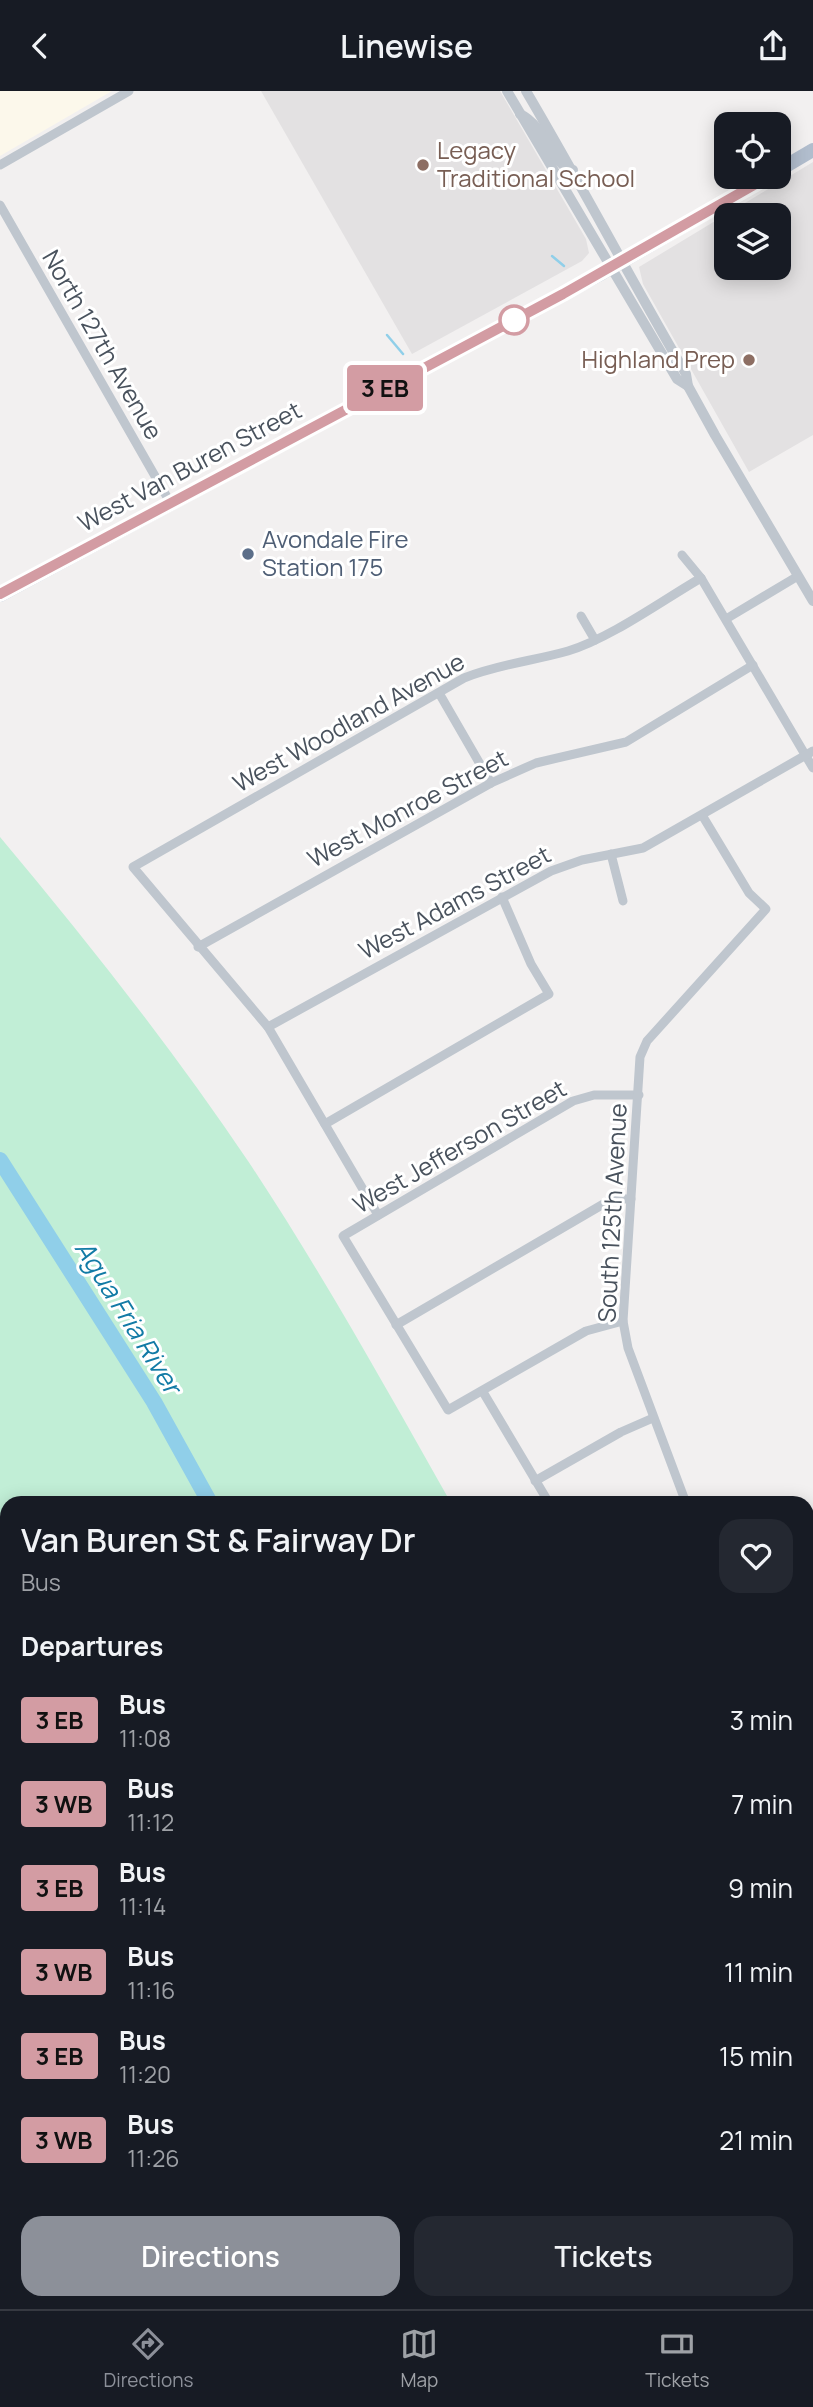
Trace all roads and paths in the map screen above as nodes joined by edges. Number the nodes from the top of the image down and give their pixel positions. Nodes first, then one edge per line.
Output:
1 (129, 91) edge
2 (507, 91) edge
3 (526, 91) edge
4 (520, 114) junction
5 (813, 150) edge
6 (791, 163) edge
7 (0, 165) edge
8 (573, 170) junction
9 (747, 189) edge
10 (0, 205) edge
11 (617, 265) junction
12 (171, 504) junction
13 (682, 555) dead end
14 (798, 576) junction
15 (701, 578) junction
16 (0, 594) edge
17 (813, 601) edge
18 (580, 616) dead end
19 (726, 619) junction
20 (595, 640) junction
21 (753, 665) junction
22 (439, 693) junction
23 (809, 753) edge
24 (813, 768) edge
25 (491, 783) junction
26 (702, 815) junction
27 (611, 854) junction
28 (502, 897) junction
29 (623, 901) dead end
30 (198, 947) junction
31 (268, 1027) junction
32 (639, 1095) junction
33 (325, 1124) junction
34 (631, 1199) junction
35 (378, 1215) junction
36 (623, 1321) junction
37 (396, 1325) junction
38 (483, 1392) junction
39 (653, 1418) junction
40 (535, 1481) junction
41 (544, 1496) edge
42 (683, 1496) edge

1 - 7 street
2 - 4 street
3 - 8 street
4 - 8 street
4 - 11 street
5 - 6 main road
8 - 11 street
9 - 11 main road, West Van Buren Street
10 - 12 street, North 127th Avenue
11 - 12 main road, West Van Buren Street
11 - 14 street
12 - 16 main road, West Van Buren Street
13 - 15 street
14 - 17 street
14 - 19 street
15 - 19 street
15 - 20 street, West Woodland Avenue
18 - 20 street
19 - 21 street
20 - 22 street, West Woodland Avenue
21 - 23 street
21 - 25 street, West Monroe Street
22 - 25 street
22 - 30 street, West Woodland Avenue
23 - 24 street
23 - 26 street, West Adams Street
25 - 30 street, West Monroe Street
26 - 27 street, West Adams Street
26 - 32 street, South 125th Avenue
27 - 28 street, West Adams Street
27 - 29 street
28 - 31 street, West Adams Street
28 - 33 street
30 - 31 street
31 - 33 street
32 - 34 street, South 125th Avenue
32 - 35 street, West Jefferson Street
33 - 35 street
34 - 36 street, South 125th Avenue
34 - 37 street
35 - 37 street, West Jefferson Street
36 - 38 street
36 - 39 street, South 125th Avenue
37 - 38 street
38 - 40 street
39 - 40 street
39 - 42 street, South 125th Avenue
40 - 41 street

